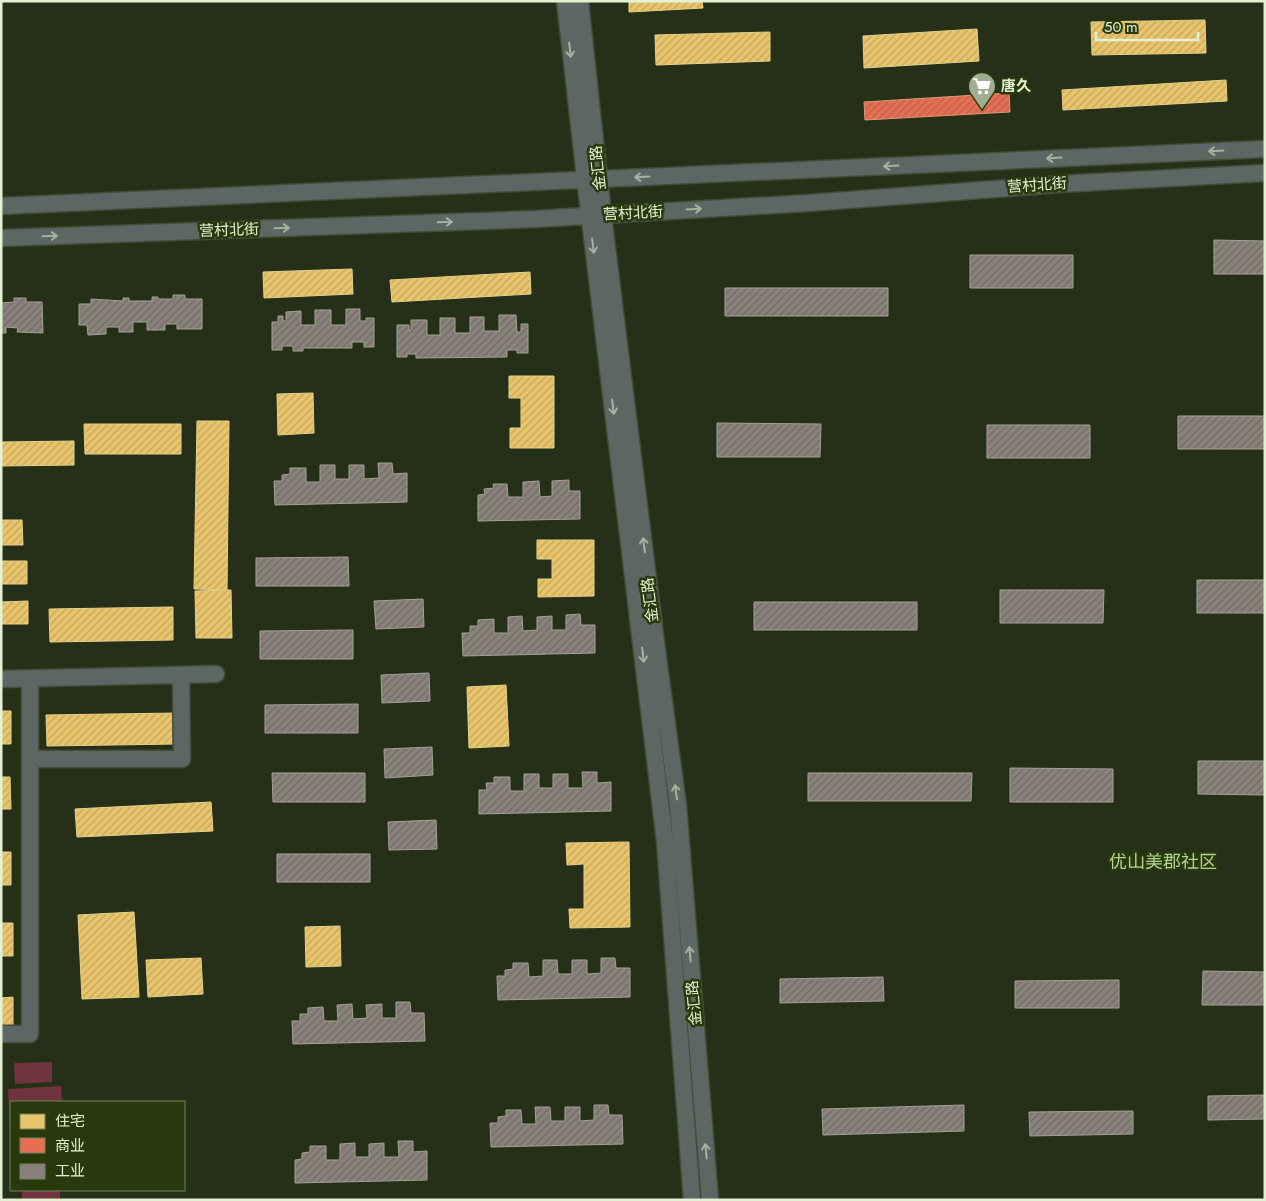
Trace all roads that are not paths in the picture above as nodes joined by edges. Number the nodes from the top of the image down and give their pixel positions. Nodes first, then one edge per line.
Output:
1 (565, 1) edge
2 (580, 1) edge
3 (1265, 148) edge
4 (1265, 173) edge
5 (592, 179) junction
6 (1, 206) edge
7 (596, 215) junction
8 (1, 238) edge
9 (216, 674) dead end
10 (181, 675) junction
11 (30, 678) junction
12 (1, 679) edge
13 (30, 760) junction
14 (1, 1034) edge
15 (692, 1200) edge
16 (710, 1200) edge

1 -> 5 street, 金汇路
2 - 5 street, 金汇路
3 -> 5 street, 营村北街
7 -> 4 street, 营村北街
5 - 6 street, 营村北街
5 - 7 street, 金汇路
8 -> 7 street, 营村北街
7 -> 15 street, 金汇路
16 -> 7 street, 金汇路
9 - 10 street
10 - 11 street
10 - 13 street
11 - 12 street
11 - 13 street
13 - 14 street

